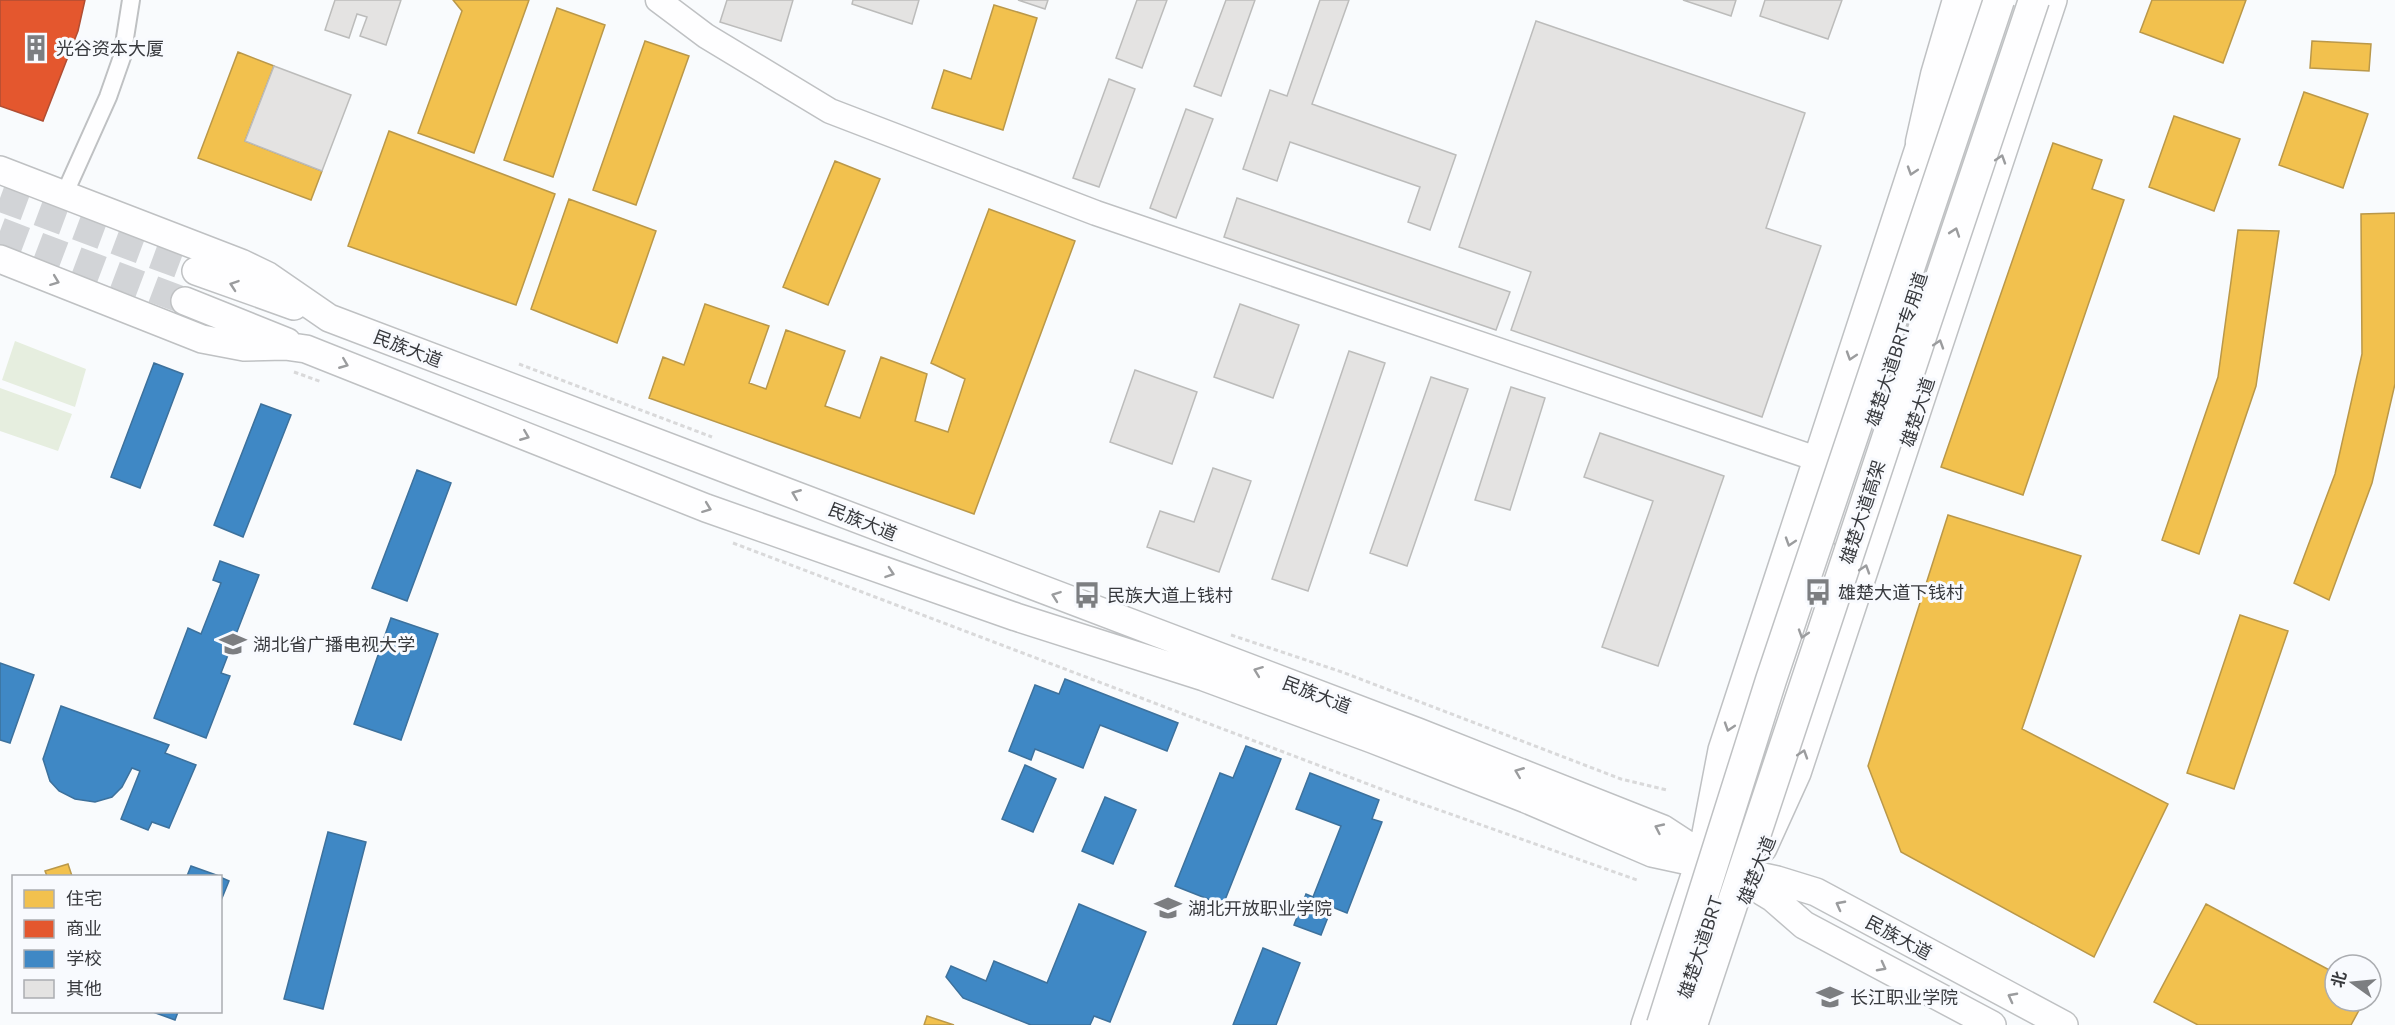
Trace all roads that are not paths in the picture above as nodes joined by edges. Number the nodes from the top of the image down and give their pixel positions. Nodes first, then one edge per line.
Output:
1 (131, 0) edge
2 (658, 0) edge
3 (1958, 0) edge
4 (1979, 0) edge
5 (1999, 0) edge
6 (2034, 0) edge
7 (2053, 0) edge
8 (1921, 142) junction
9 (0, 170) edge
10 (63, 195) junction
11 (0, 259) edge
12 (196, 271) tunnel mouth
13 (185, 301) tunnel mouth
14 (329, 318) junction
15 (298, 360) junction
16 (1817, 459) junction
17 (1836, 534) dead end
18 (1741, 825) dead end
19 (1700, 859) junction
20 (1736, 873) junction
21 (1645, 1025) edge
22 (1662, 1025) edge
23 (1692, 1025) edge
24 (1703, 1025) edge
25 (1992, 1025) edge
26 (2064, 1025) edge

1 - 10 street
2 - 16 street
3 - 8 highway
4 - 8 main road
5 - 22 highway, 雄楚大道高架, bridge
23 -> 6 highway, 雄楚大道高架, bridge
20 -> 7 main road, 雄楚大道
8 -> 16 main road
9 - 10 main road, 民族大道
10 - 14 main road, 民族大道
11 -> 15 main road, 民族大道
14 -> 12 main road
13 - 15 main road
19 -> 14 main road, 民族大道
15 -> 19 main road, 民族大道
16 -> 19 main road
17 -> 18 lane
19 - 20 main road, 民族大道
19 - 21 main road
20 - 24 main road, 雄楚大道
20 -> 25 main road, 民族大道
26 -> 20 main road, 民族大道

